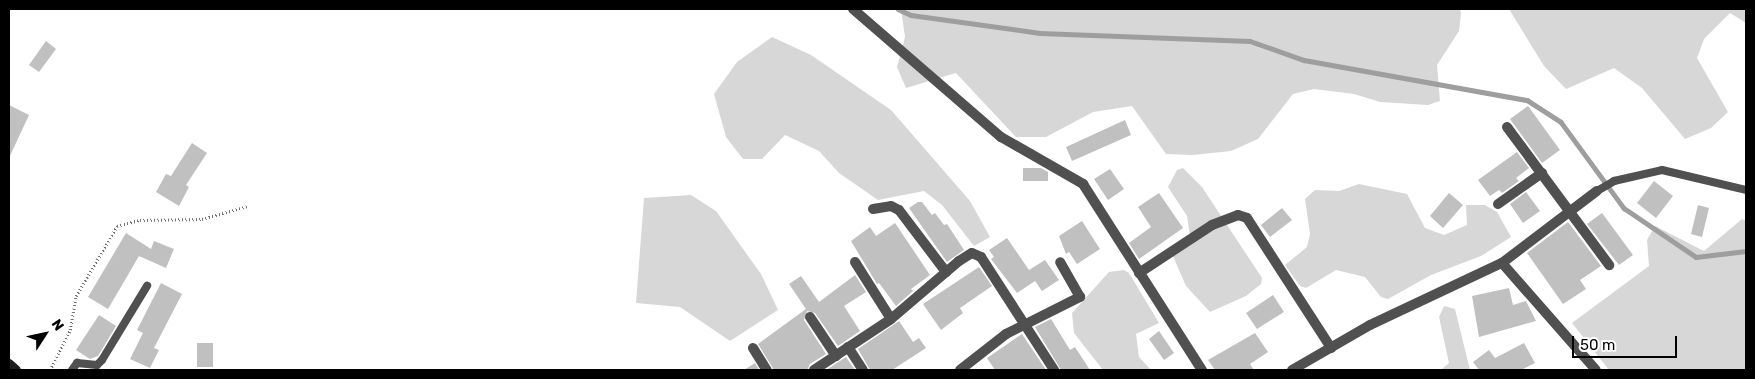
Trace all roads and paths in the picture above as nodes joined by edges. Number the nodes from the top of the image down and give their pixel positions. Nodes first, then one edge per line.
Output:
1 (853, 9) edge
2 (1507, 127) dead end
3 (1542, 173) junction
4 (1746, 190) edge
5 (1597, 191) joint
6 (1498, 204) dead end
7 (248, 206) dead end
8 (873, 209) dead end
9 (1571, 211) junction
10 (855, 262) dead end
11 (1060, 262) dead end
12 (1502, 263) junction
13 (1609, 265) dead end
14 (946, 272) junction
15 (1139, 272) junction
16 (147, 286) dead end
17 (810, 317) dead end
18 (891, 319) junction
19 (1026, 322) junction
20 (848, 347) junction
21 (753, 348) dead end
22 (1330, 348) junction
23 (836, 356) junction
24 (9, 364) edge
25 (16, 370) edge
26 (50, 370) edge
27 (72, 370) edge
28 (767, 370) edge
29 (814, 370) edge
30 (863, 370) edge
31 (960, 370) edge
32 (1054, 370) edge
33 (1202, 370) edge
34 (1292, 370) edge
35 (1596, 370) edge

1 - 15 street
2 - 3 street
3 - 6 street
3 - 9 street
4 - 5 lane
5 - 9 street
7 - 26 path
8 - 14 street
9 - 12 street
9 - 13 street
10 - 18 street
11 - 19 street
12 - 22 street
12 - 35 street
14 - 18 street
14 - 19 street
15 - 22 street
15 - 33 street
16 - 27 lane
17 - 23 street
18 - 20 street
19 - 31 street
19 - 32 street
20 - 23 street
20 - 30 street
21 - 28 street
22 - 34 street
23 - 29 street
24 - 25 street

